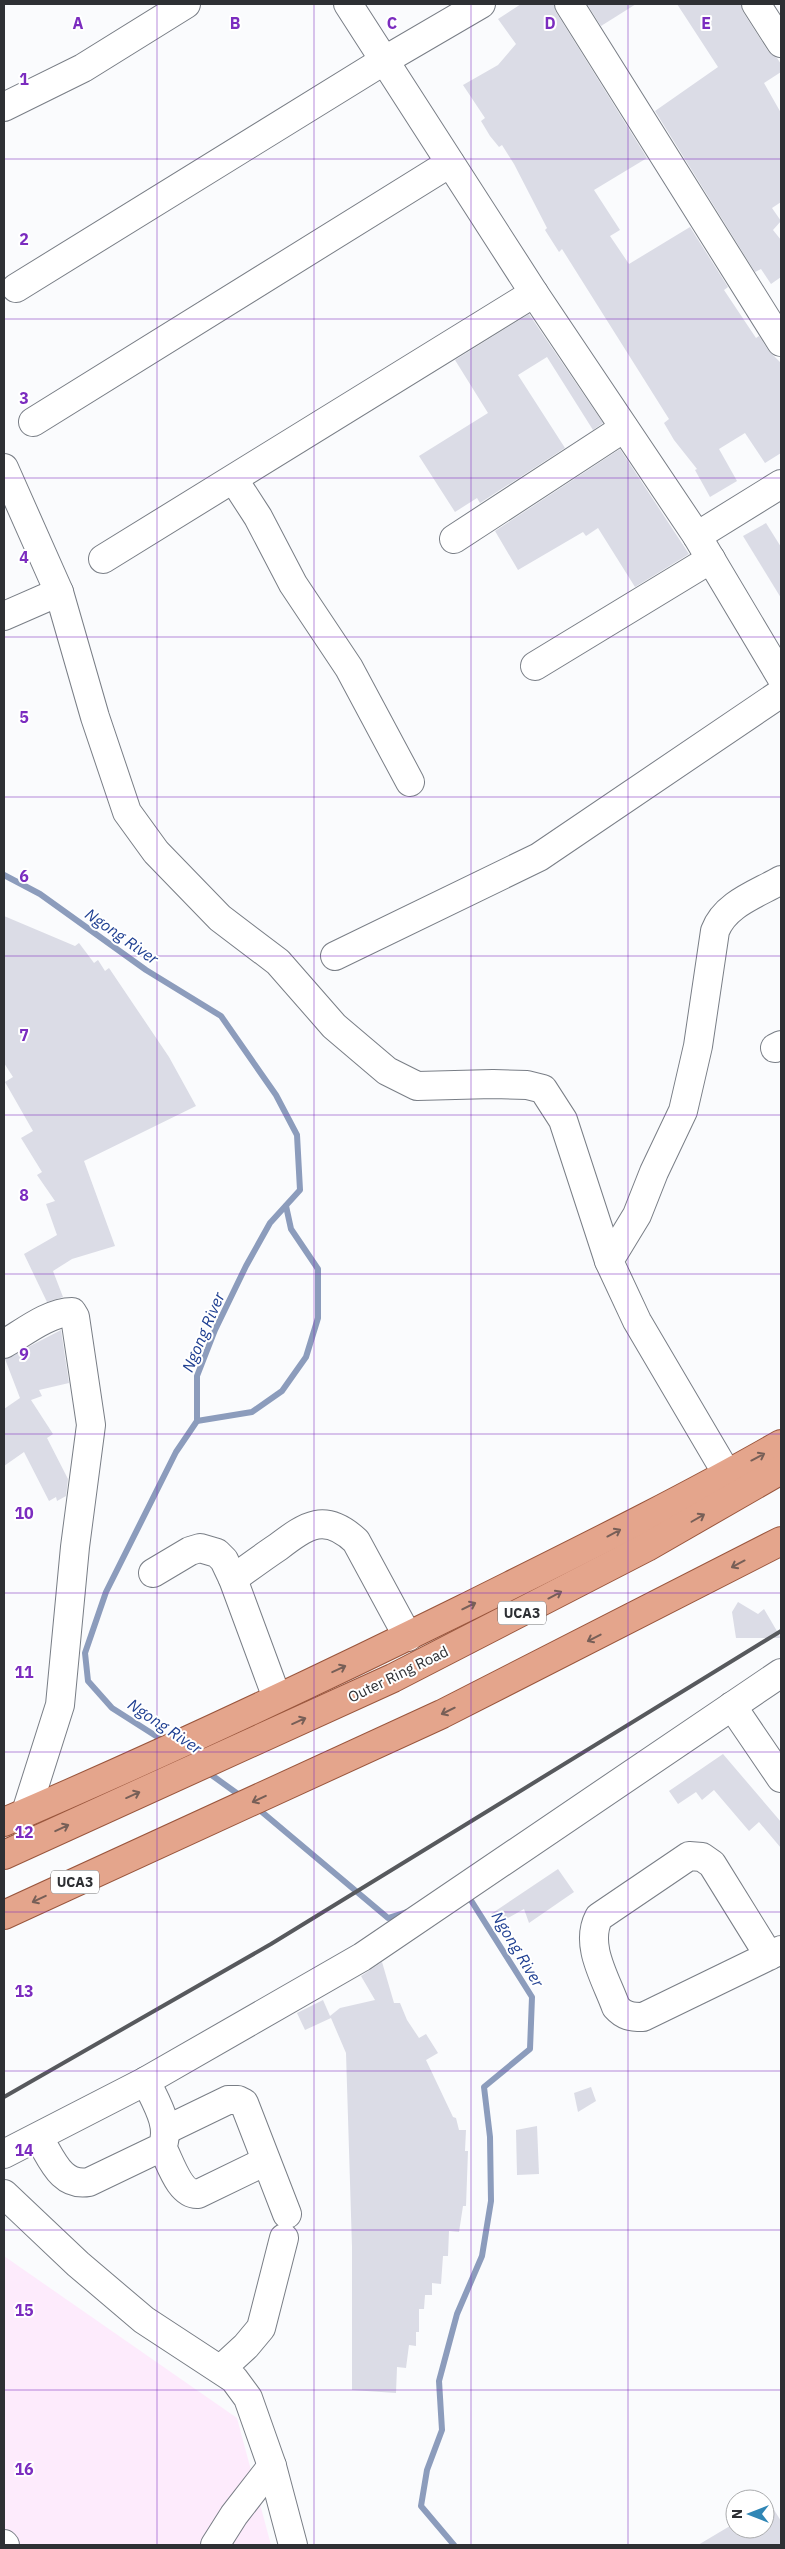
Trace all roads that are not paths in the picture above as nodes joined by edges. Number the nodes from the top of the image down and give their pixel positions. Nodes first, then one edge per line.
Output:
1 (186, 4) edge
2 (348, 4) edge
3 (480, 4) edge
4 (569, 4) edge
5 (756, 4) edge
6 (781, 43) edge
7 (385, 60) junction
8 (4, 107) edge
9 (450, 163) junction
10 (16, 288) dead end
11 (534, 294) junction
12 (781, 342) edge
13 (33, 422) dead end
14 (624, 428) junction
15 (4, 468) edge
16 (234, 480) junction
17 (781, 484) edge
18 (697, 536) junction
19 (454, 539) dead end
20 (103, 559) dead end
21 (711, 559) junction
22 (59, 592) junction
23 (4, 616) edge
24 (535, 666) dead end
25 (781, 676) edge
26 (781, 693) edge
27 (410, 782) dead end
28 (781, 880) edge
29 (335, 956) dead end
30 (609, 1261) junction
31 (4, 1344) edge
32 (781, 1444) edge
33 (781, 1470) edge
34 (727, 1474) junction
35 (781, 1541) edge
36 (153, 1573) dead end
37 (233, 1579) junction
38 (417, 1633) junction
39 (475, 1637) junction
40 (781, 1673) edge
41 (277, 1698) junction
42 (732, 1706) junction
43 (781, 1778) edge
44 (15, 1817) edge
45 (4, 1855) edge
46 (4, 1915) edge
47 (775, 1953) edge
48 (146, 2081) junction
49 (39, 2138) junction
50 (164, 2139) junction
51 (4, 2154) edge
52 (266, 2161) junction
53 (4, 2194) edge
54 (221, 2369) junction
55 (272, 2466) junction
56 (216, 2545) edge
57 (293, 2545) edge

1 - 8 street
2 - 7 street
3 - 7 street
4 - 12 street
5 - 6 street
7 - 9 street
7 - 10 street
9 - 11 street
9 - 13 street
11 - 14 street
11 - 16 street
14 - 18 street
14 - 19 street
15 - 22 street
16 - 20 street
16 - 27 street
17 - 18 street
18 - 21 street
21 - 24 street
21 - 25 street
22 - 23 street
22 - 30 street
26 - 29 street
28 - 30 street
30 - 34 street
31 - 44 street
34 -> 32 main road, UCA3
39 -> 33 main road, Outer Ring Road / UCA3
38 -> 34 main road, UCA3
35 -> 46 main road, UCA3
36 - 37 street
37 - 38 street
37 - 41 street
38 - 39 main road
41 -> 38 main road, UCA3
45 -> 39 main road, Outer Ring Road / UCA3
40 - 42 street
41 - 44 main road, UCA3
42 - 43 street
42 - 48 street
47 - 47 street
48 - 49 street
48 - 50 street
49 - 50 street
49 - 51 street
50 - 52 street
50 - 52 street
52 - 54 street
53 - 54 street
54 - 55 street
55 - 56 street
55 - 57 street

